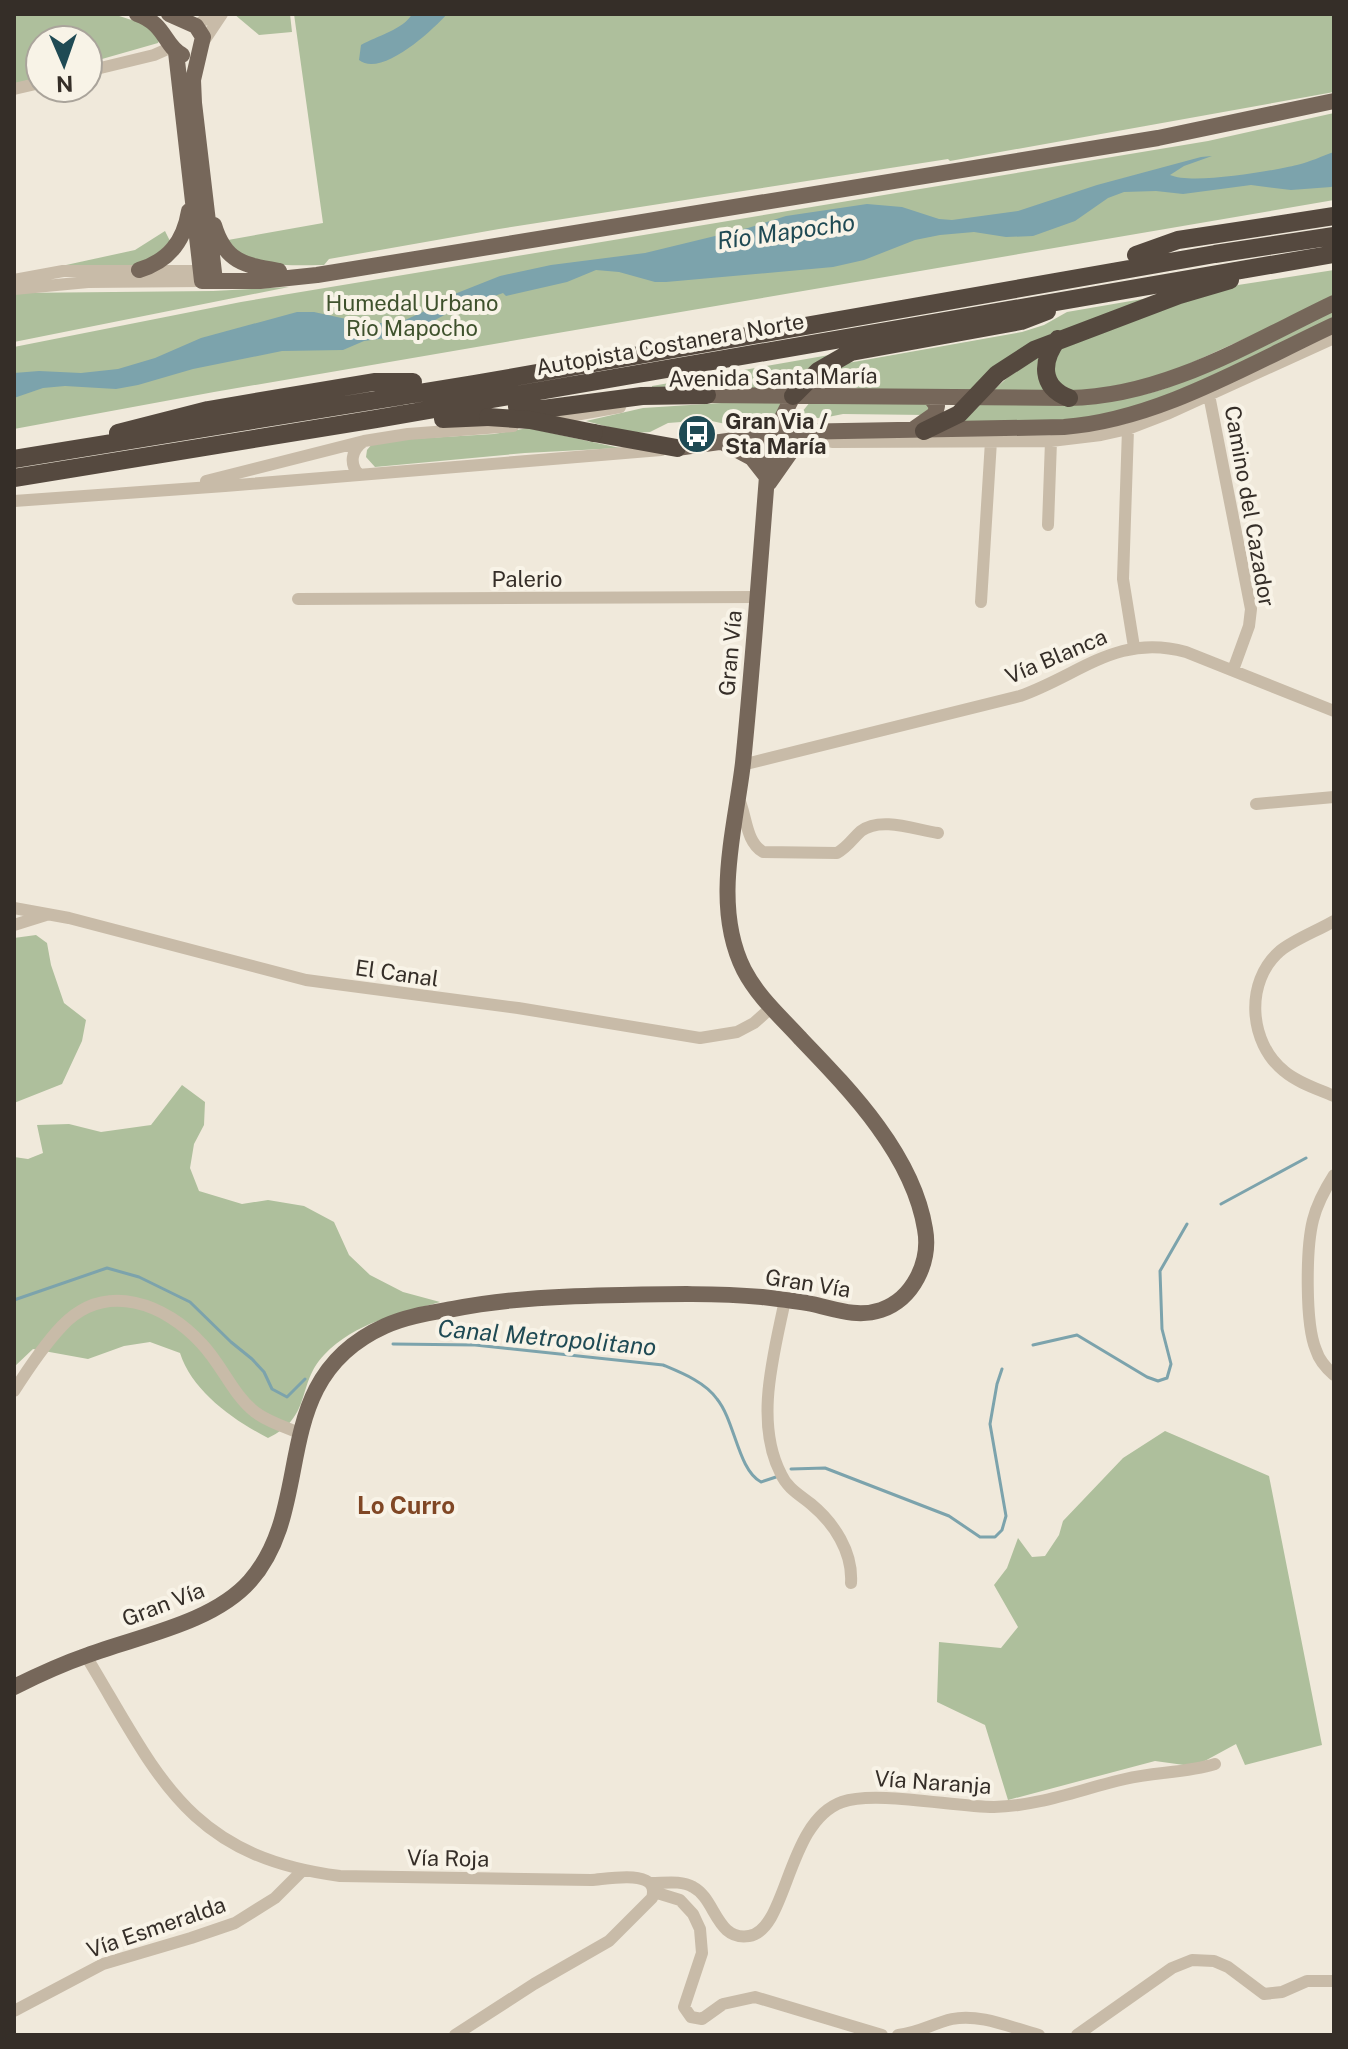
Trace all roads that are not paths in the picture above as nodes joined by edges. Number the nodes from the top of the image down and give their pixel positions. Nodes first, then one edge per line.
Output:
1 (137, 14) edge
2 (169, 14) edge
3 (212, 14) edge
4 (222, 14) edge
5 (193, 25) junction
6 (173, 47) junction
7 (200, 48) junction
8 (104, 67) edge
9 (1334, 101) edge
10 (198, 194) junction
11 (1334, 216) edge
12 (1334, 236) edge
13 (1136, 255) dead end
14 (1334, 255) edge
15 (139, 270) junction
16 (279, 271) junction
17 (327, 272) junction
18 (207, 276) junction
19 (14, 280) edge
20 (14, 289) edge
21 (1334, 303) edge
22 (1047, 311) dead end
23 (1334, 325) edge
24 (1334, 338) edge
25 (1058, 339) junction
26 (413, 382) dead end
27 (707, 395) junction
28 (1209, 395) junction
29 (793, 396) junction
30 (930, 397) junction
31 (975, 397) junction
32 (1069, 398) junction
33 (517, 407) dead end
34 (376, 419) junction
35 (1128, 429) junction
36 (915, 431) junction
37 (774, 434) junction
38 (826, 437) junction
39 (364, 441) junction
40 (991, 441) junction
41 (1051, 441) junction
42 (722, 442) junction
43 (677, 448) junction
44 (62, 452) junction
45 (14, 459) edge
46 (359, 475) junction
47 (14, 478) edge
48 (766, 482) junction
49 (155, 490) junction
50 (14, 501) edge
51 (1048, 525) dead end
52 (757, 597) junction
53 (298, 599) dead end
54 (981, 602) dead end
55 (1134, 647) junction
56 (1233, 670) junction
57 (1334, 711) edge
58 (742, 765) junction
59 (738, 797) junction
60 (1334, 797) edge
61 (1256, 804) dead end
62 (938, 833) dead end
63 (14, 908) edge
64 (49, 914) junction
65 (1334, 921) edge
66 (14, 925) edge
67 (772, 1007) junction
68 (1334, 1096) edge
69 (1334, 1175) edge
70 (785, 1300) junction
71 (1334, 1375) edge
72 (14, 1391) edge
73 (300, 1433) junction
74 (851, 1583) dead end
75 (86, 1656) junction
76 (14, 1687) edge
77 (1215, 1764) dead end
78 (303, 1870) junction
79 (653, 1888) junction
80 (1332, 1981) dead end
81 (14, 2011) edge
82 (455, 2035) edge
83 (882, 2035) edge
84 (898, 2035) edge
85 (1039, 2035) edge
86 (1077, 2035) edge

1 - 6 main road
2 - 5 main road
3 - 5 street
4 - 7 street
5 - 6 main road
5 - 7 main road
6 - 7 main road
6 - 8 street
6 - 10 main road
7 - 10 main road
9 - 17 main road
10 - 15 main road
10 - 16 main road
10 - 18 main road
11 - 13 highway
12 - 44 highway, Autopista Costanera Norte
14 - 25 highway
14 - 34 highway, Autopista Costanera Norte
15 - 18 street
15 - 19 street
16 - 17 main road
16 - 18 main road
17 - 18 main road
18 - 20 street
21 - 32 main road, Avenida Santa María
22 - 29 highway
23 - 36 main road, Avenida Santa María
24 - 28 street, Avenida Santa María
25 - 31 highway
25 - 32 highway
26 - 44 highway
27 - 29 main road, Avenida Santa María
27 - 33 highway
27 - 39 street, Avenida Santa María
28 - 35 street, Avenida Santa María
28 - 56 street, Camino del Cazador
29 - 30 main road, Avenida Santa María
29 - 37 main road, Gran Vía
30 - 31 main road, Avenida Santa María
30 - 36 main road
31 - 32 main road, Avenida Santa María
31 - 36 highway
34 - 43 highway, bridge
34 - 47 highway, Autopista Costanera Norte
35 - 41 street, Avenida Santa María
35 - 55 street
36 - 38 main road, Avenida Santa María
37 - 38 main road, Avenida Santa María
37 - 42 main road, Avenida Santa María
37 - 48 main road, Gran Vía
38 - 40 street, Avenida Santa María
38 - 48 main road, Gran Vía
39 - 46 street
39 - 49 street, Avenida Santa María
40 - 41 street, Avenida Santa María
40 - 54 street
41 - 51 street
42 - 43 main road, Avenida Santa María
42 - 48 main road
43 - 46 street, Avenida Santa María
44 - 45 highway, Autopista Costanera Norte
46 - 49 street, Avenida Santa María
48 - 52 main road, Gran Vía
49 - 50 street, Avenida Santa María
52 - 53 street, Palerio
52 - 58 main road, Gran Vía
55 - 56 street, Vía Blanca
55 - 58 street, Vía Blanca
56 - 57 street, Vía Blanca
58 - 59 main road, Gran Vía
59 - 62 street
59 - 67 main road, Gran Vía
60 - 61 street
63 - 64 street, El Canal
64 - 66 street
64 - 67 street, El Canal
65 - 68 street
67 - 70 main road, Gran Vía
69 - 71 street
70 - 73 main road, Gran Vía
70 - 74 street
72 - 73 street
73 - 75 main road, Gran Vía
75 - 76 main road, Gran Vía
75 - 78 street, Vía Roja
77 - 79 street, Vía Naranja
78 - 79 street, Vía Roja
78 - 81 street, Vía Esmeralda
79 - 82 street
79 - 83 street
80 - 86 street
84 - 85 street

